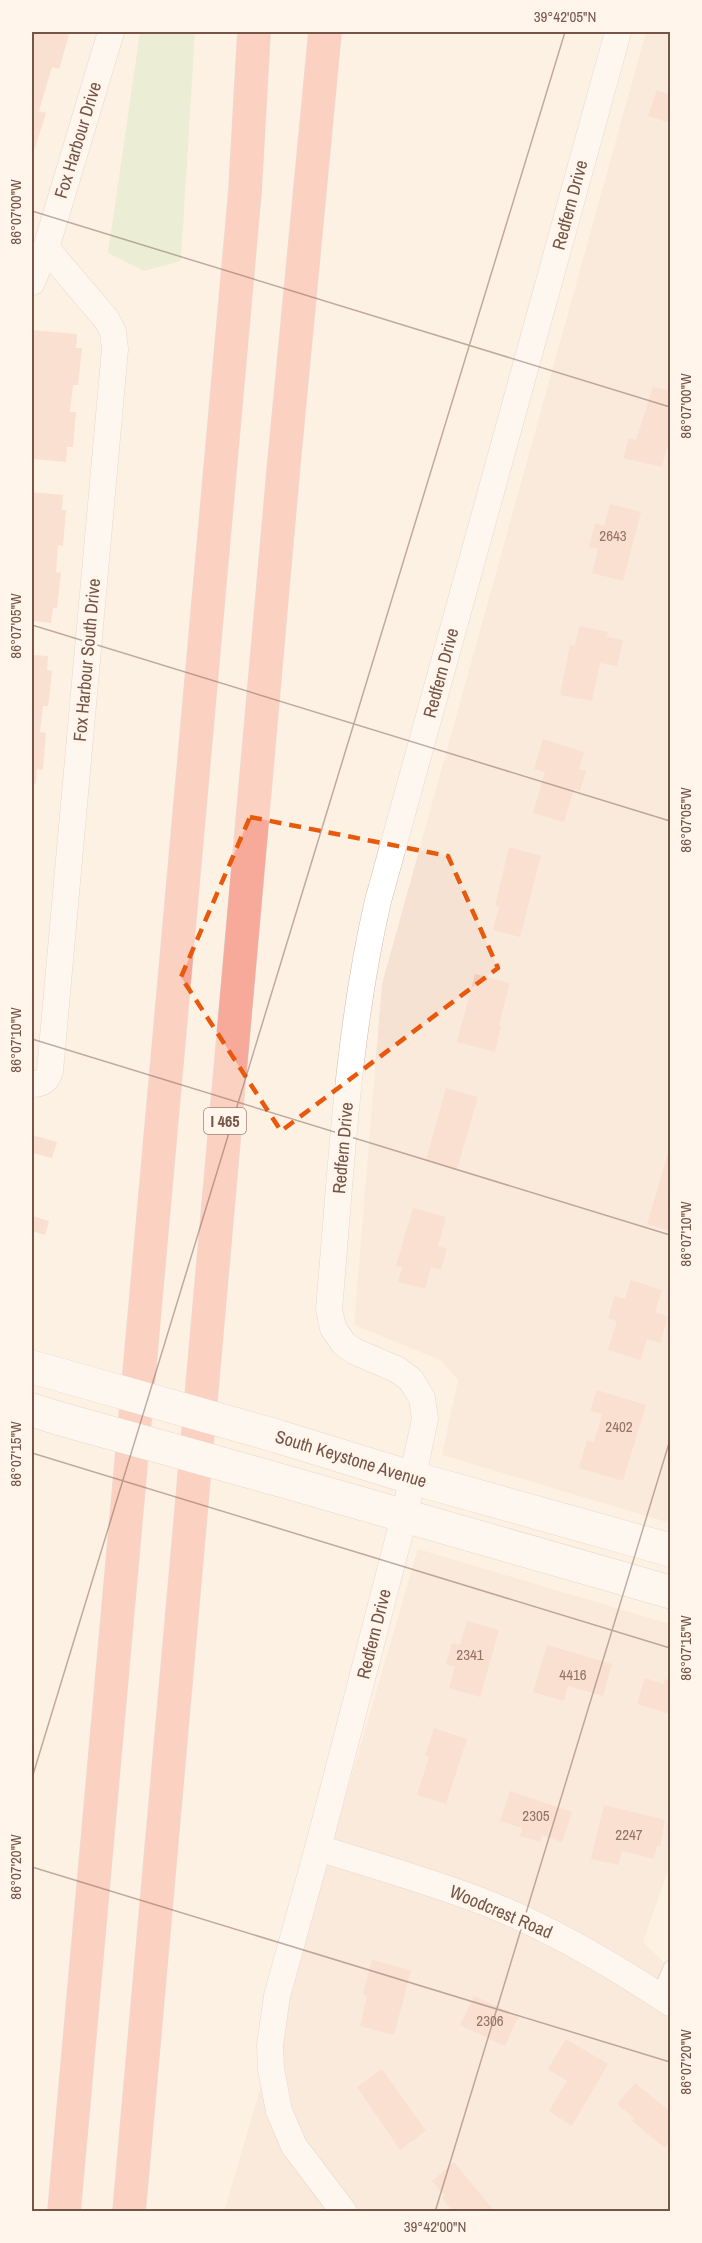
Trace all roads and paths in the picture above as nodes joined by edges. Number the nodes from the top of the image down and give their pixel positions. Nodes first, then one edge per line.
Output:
1 (111, 32) edge
2 (254, 32) edge
3 (325, 32) edge
4 (618, 32) edge
5 (46, 248) junction
6 (32, 282) edge
7 (32, 1083) edge
8 (32, 1366) edge
9 (46, 1414) edge
10 (412, 1478) junction
11 (404, 1517) junction
12 (670, 1550) edge
13 (670, 1592) edge
14 (318, 1848) junction
15 (670, 1968) edge
16 (664, 1999) edge
17 (64, 2211) edge
18 (129, 2211) edge
19 (344, 2211) edge

1 - 5 street, Fox Harbour Drive
2 - 17 highway
3 - 18 highway, I 465
4 - 10 street, Redfern Drive
5 - 6 street, Fox Harbour Drive
5 - 7 street, Fox Harbour South Drive
8 - 10 main road, South Keystone Avenue, bridge
9 - 11 main road, bridge
10 - 11 street, Redfern Drive
10 - 12 main road, South Keystone Avenue
11 - 13 main road
11 - 14 street, Redfern Drive
14 - 16 street, Woodcrest Road
14 - 19 street, Redfern Drive
15 - 16 lane

